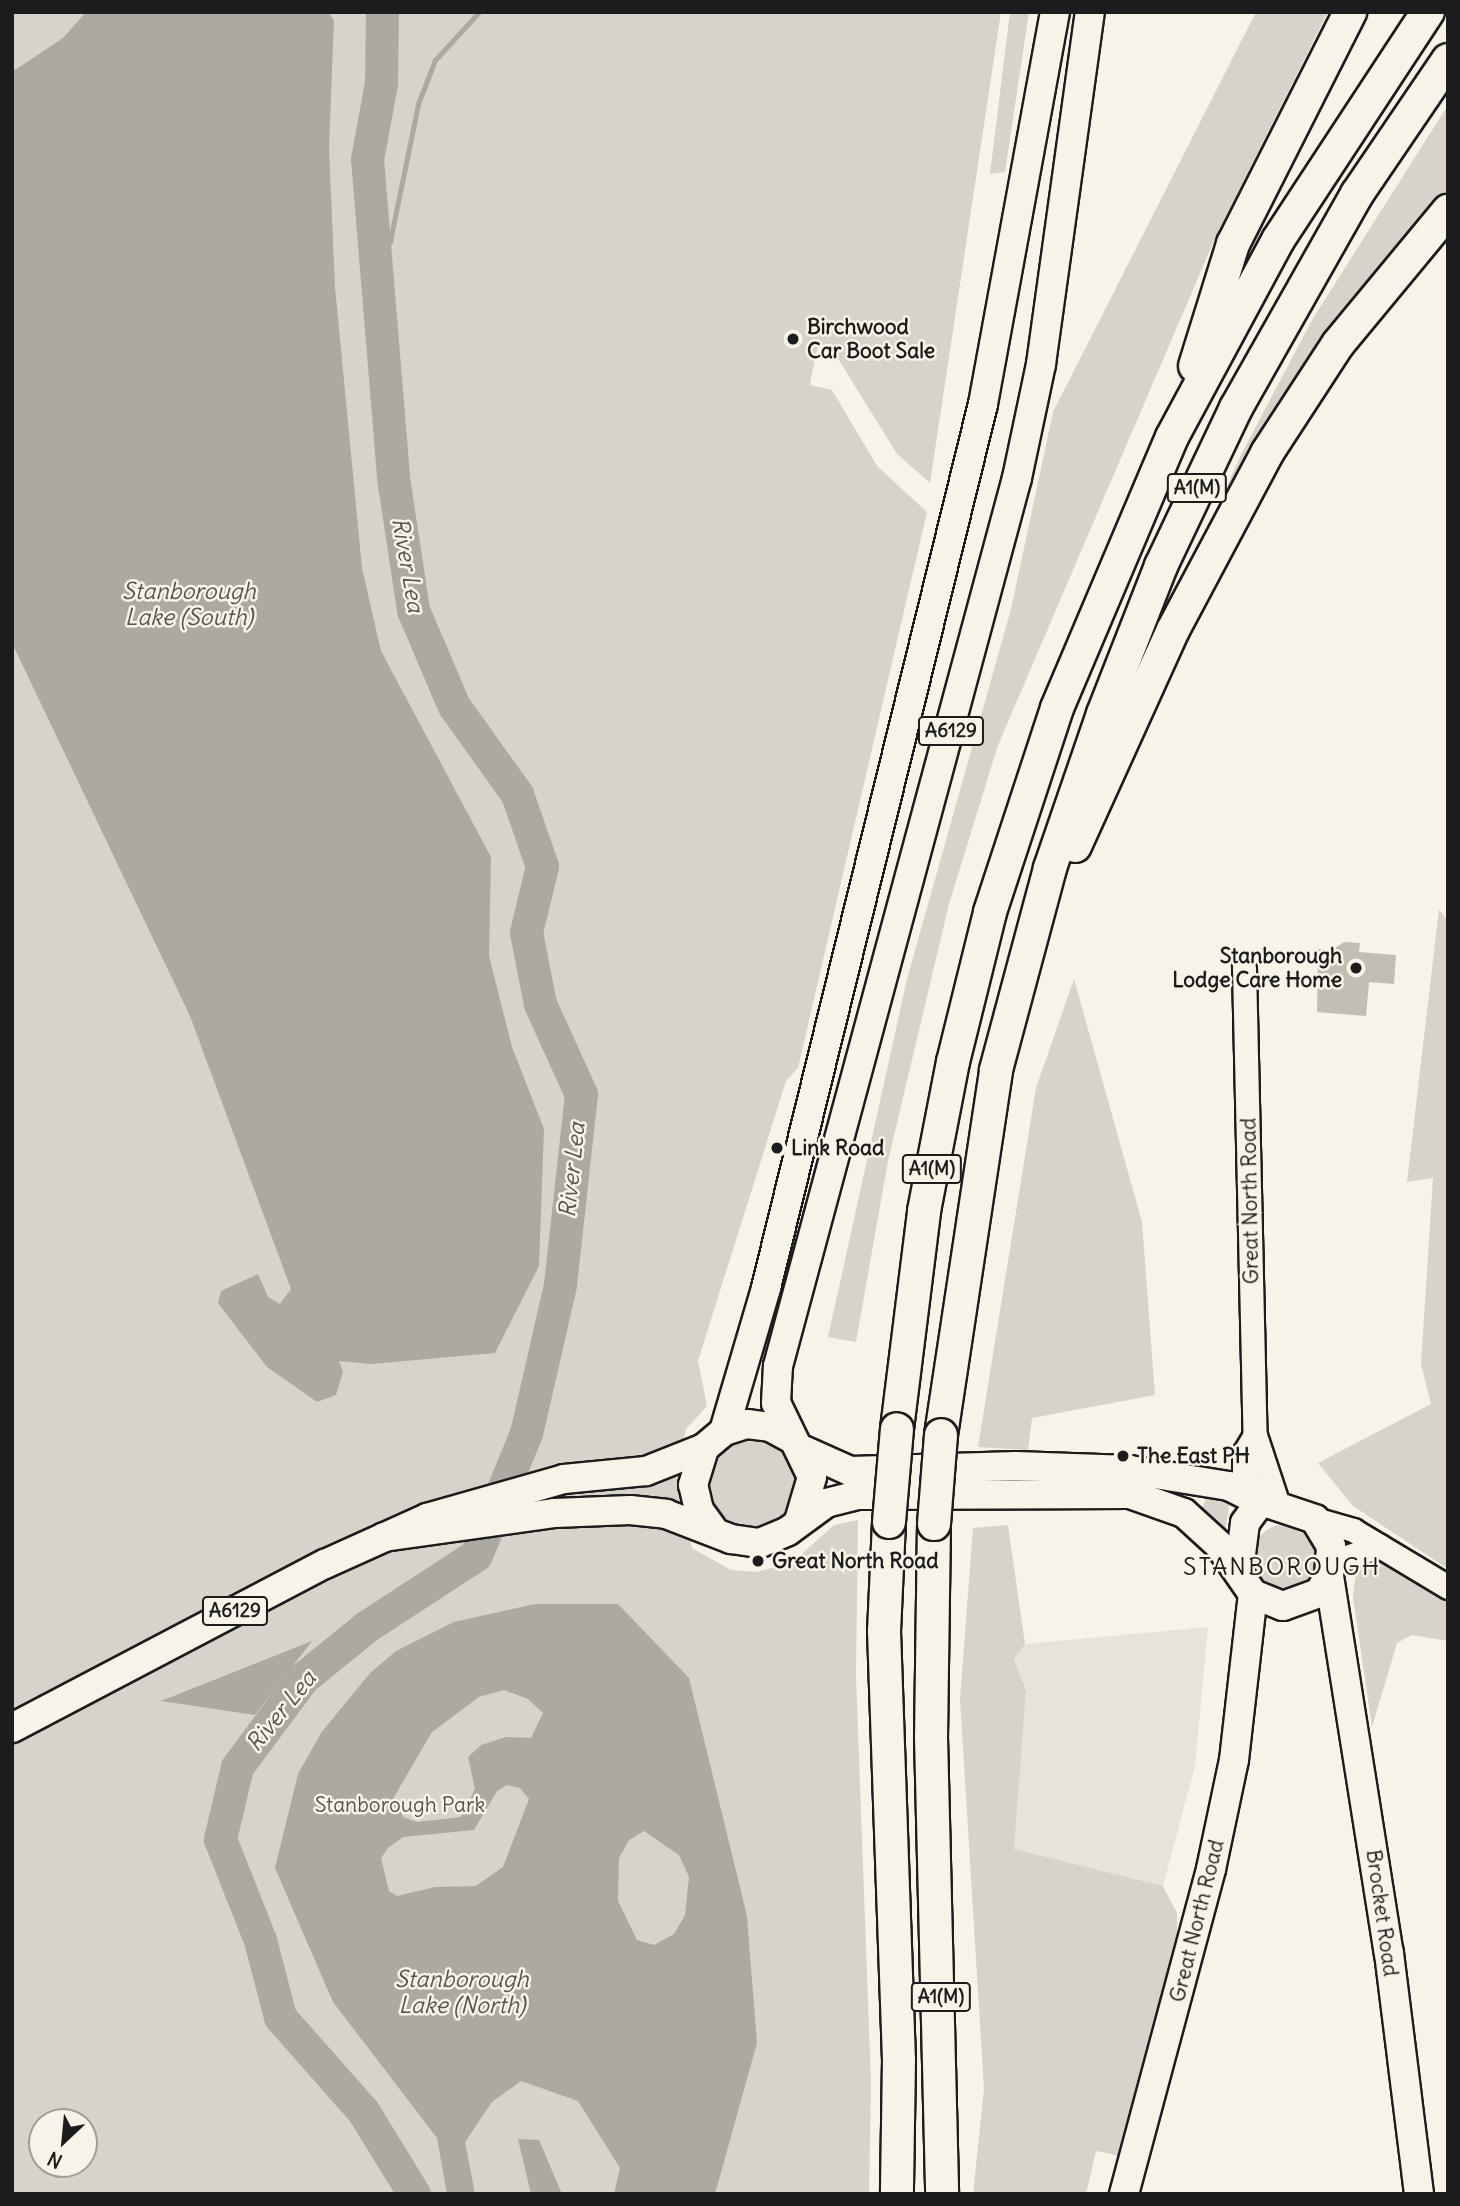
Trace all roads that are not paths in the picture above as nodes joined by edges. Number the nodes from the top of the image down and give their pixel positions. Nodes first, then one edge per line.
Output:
1 (1055, 12) edge
2 (1090, 12) edge
3 (1350, 12) edge
4 (1428, 12) edge
5 (1448, 60) edge
6 (1448, 211) edge
7 (1172, 437) junction
8 (1026, 954) junction
9 (1244, 968) dead end
10 (714, 1439) junction
11 (796, 1443) junction
12 (1266, 1502) junction
13 (464, 1514) junction
14 (1315, 1519) junction
15 (799, 1521) junction
16 (712, 1528) junction
17 (1379, 1546) junction
18 (1331, 1569) junction
19 (1246, 1582) junction
20 (1448, 1587) edge
21 (1292, 1605) junction
22 (1339, 1634) junction
23 (1250, 1645) junction
24 (12, 1728) edge
25 (897, 2194) edge
26 (942, 2194) edge
27 (1124, 2194) edge
28 (1419, 2194) edge

1 - 10 main road, A6129
2 - 11 main road, A6129
3 - 7 highway, A1(M)
4 - 7 highway, A1(M)
5 - 8 highway, A1(M)
6 - 8 highway, A1(M)
7 - 25 highway, A1(M), bridge
8 - 26 highway, A1(M), bridge
9 - 12 street, Great North Road
10 - 11 main road
10 - 13 main road, A6129
10 - 16 main road
11 - 12 main road
11 - 15 main road
12 - 14 main road
12 - 19 main road
13 - 16 main road, A6129
13 - 24 main road, A6129
14 - 17 street
14 - 18 main road
15 - 16 main road
15 - 19 main road
17 - 18 street
17 - 20 street
18 - 21 main road
18 - 22 main road, Brocket Road
19 - 21 main road
19 - 23 main road, Great North Road
21 - 22 main road
21 - 23 main road
22 - 28 main road, Brocket Road
23 - 27 main road, Great North Road

